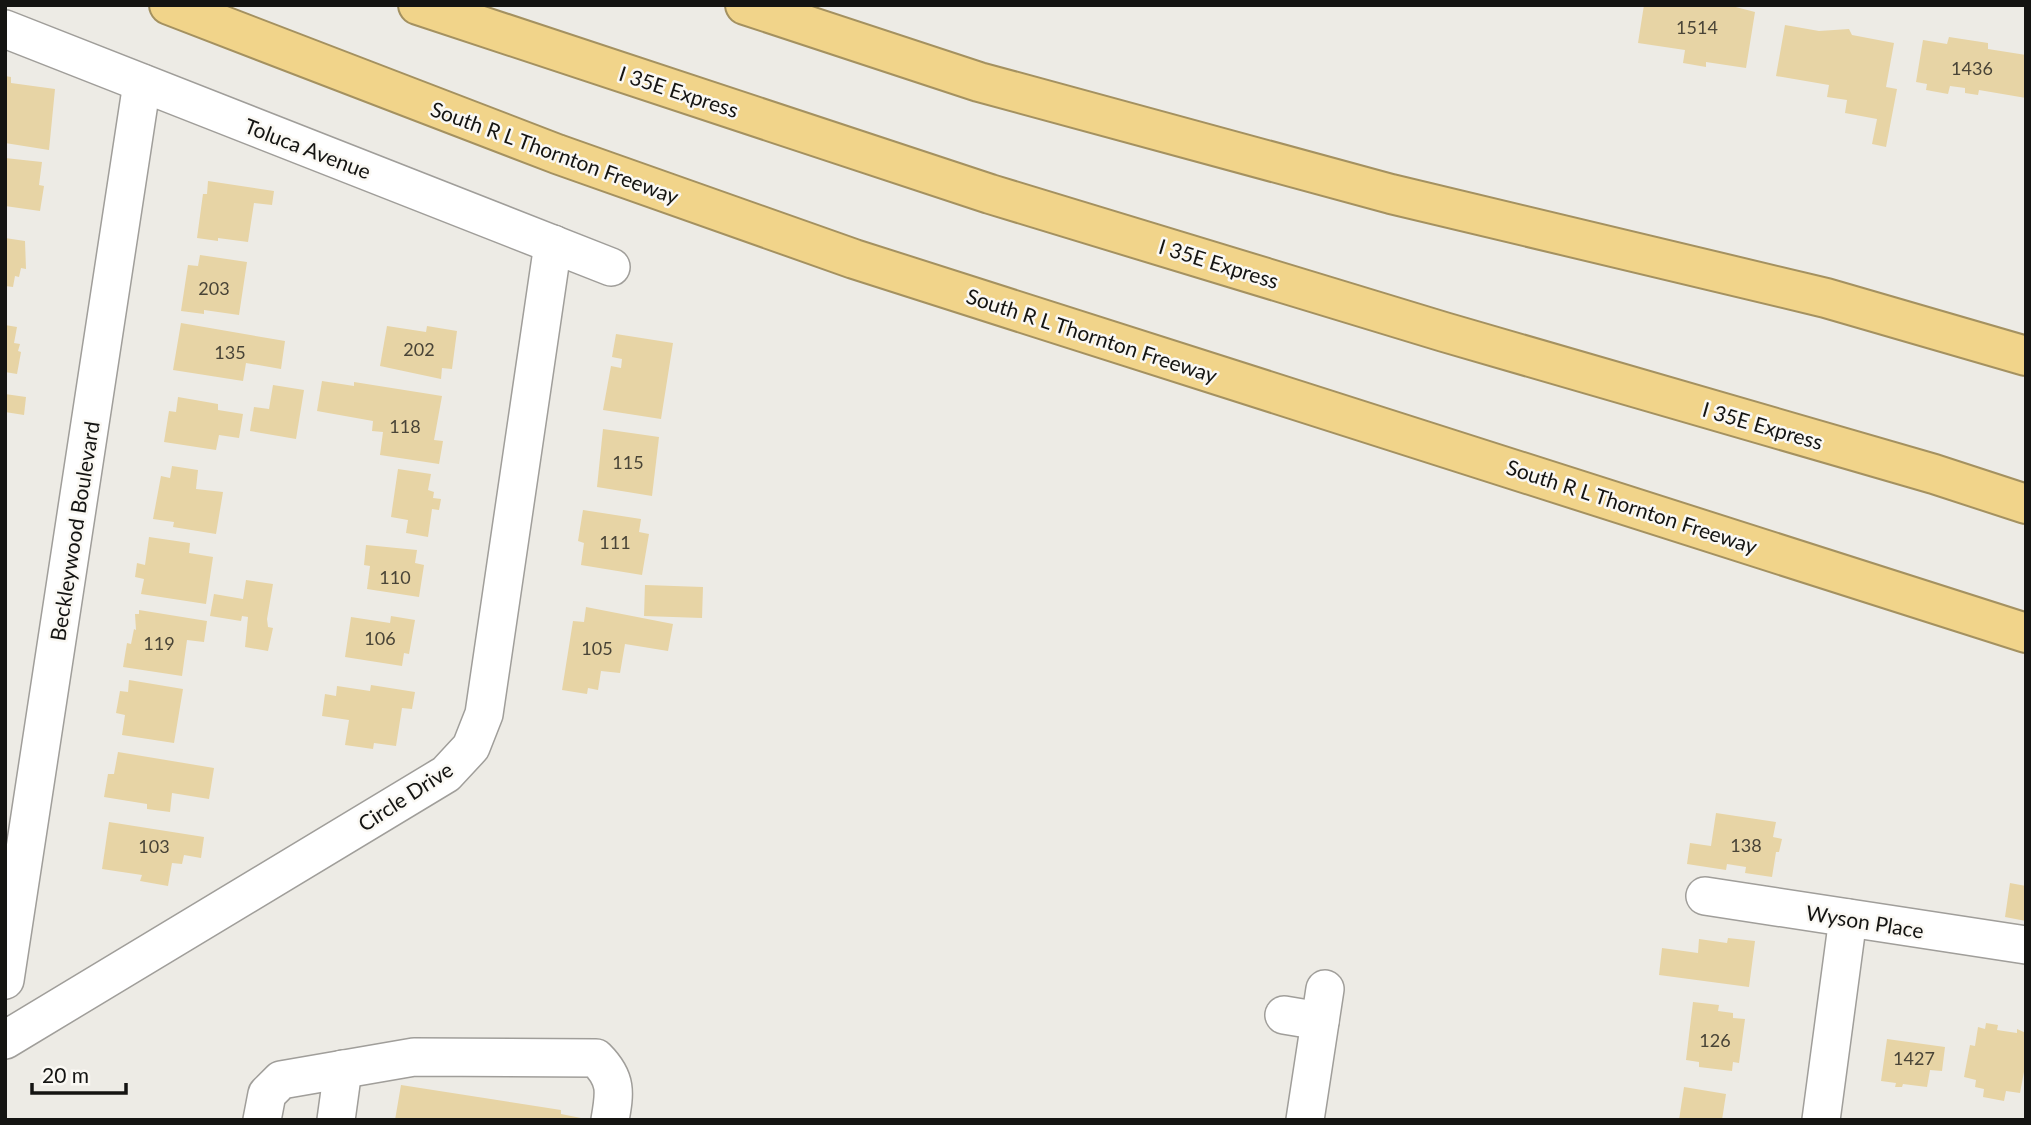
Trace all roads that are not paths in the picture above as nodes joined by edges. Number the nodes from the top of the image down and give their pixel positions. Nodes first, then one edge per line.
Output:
1 (169, 5) edge
2 (418, 5) edge
3 (745, 5) edge
4 (5, 29) edge
5 (142, 83) junction
6 (553, 244) junction
7 (611, 267) dead end
8 (2026, 356) edge
9 (2026, 504) edge
10 (2026, 633) edge
11 (1705, 896) dead end
12 (1848, 918) junction
13 (2026, 945) edge
14 (5, 980) edge
15 (1284, 1015) dead end
16 (5, 1040) edge
17 (343, 1069) junction
18 (262, 1120) edge
19 (335, 1120) edge
20 (610, 1120) edge
21 (1305, 1120) edge
22 (1821, 1120) edge

1 - 10 highway, South R L Thornton Freeway
2 - 9 highway, I 35E Express
3 - 8 highway
4 - 5 street, Toluca Avenue
5 - 6 street, Toluca Avenue
5 - 14 street, Beckleywood Boulevard
6 - 7 street, Toluca Avenue
6 - 16 street, Circle Drive
11 - 12 street, Wyson Place
12 - 13 street, Wyson Place
12 - 22 street
15 - 21 street
17 - 18 street
17 - 19 street
17 - 20 street

